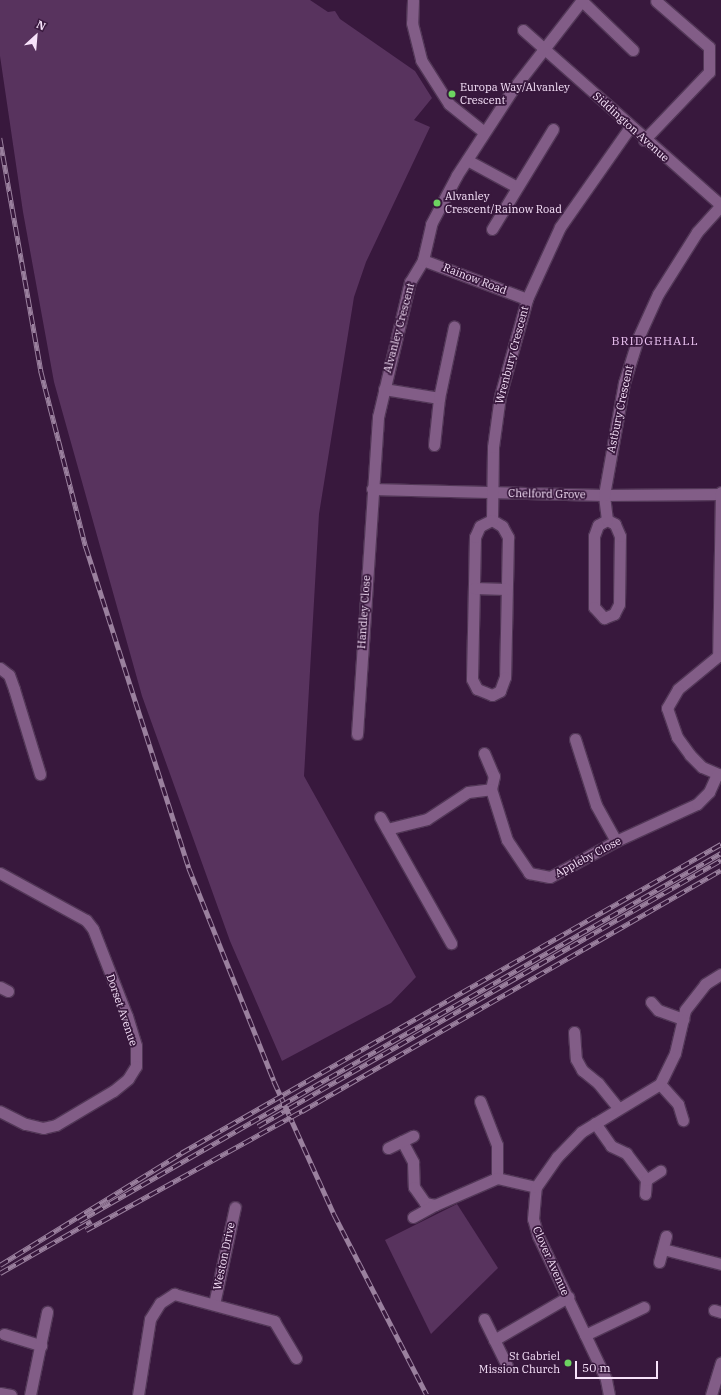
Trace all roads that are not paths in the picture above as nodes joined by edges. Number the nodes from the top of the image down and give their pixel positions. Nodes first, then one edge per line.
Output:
1 (412, 0) edge
2 (582, 0) edge
3 (656, 1) dead end
4 (523, 30) dead end
5 (543, 48) junction
6 (633, 50) dead end
7 (630, 127) junction
8 (553, 129) dead end
9 (484, 132) junction
10 (644, 140) junction
11 (467, 160) junction
12 (515, 186) junction
13 (721, 205) edge
14 (492, 229) dead end
15 (423, 260) junction
16 (527, 299) junction
17 (454, 327) dead end
18 (384, 389) junction
19 (439, 398) junction
20 (434, 445) dead end
21 (372, 489) junction
22 (493, 492) junction
23 (721, 493) edge
24 (604, 495) junction
25 (492, 520) junction
26 (607, 520) junction
27 (474, 588) junction
28 (506, 589) junction
29 (0, 668) edge
30 (356, 734) dead end
31 (575, 740) dead end
32 (484, 753) dead end
33 (40, 774) dead end
34 (719, 774) edge
35 (491, 789) junction
36 (380, 817) dead end
37 (387, 829) junction
38 (616, 841) junction
39 (0, 873) edge
40 (451, 943) dead end
41 (721, 974) edge
42 (651, 1002) dead end
43 (683, 1019) junction
44 (574, 1032) dead end
45 (660, 1084) junction
46 (480, 1101) dead end
47 (618, 1108) junction
48 (0, 1111) edge
49 (683, 1120) dead end
50 (594, 1123) junction
51 (413, 1136) dead end
52 (402, 1141) junction
53 (388, 1148) dead end
54 (660, 1171) dead end
55 (497, 1178) junction
56 (646, 1180) junction
57 (536, 1186) junction
58 (645, 1194) dead end
59 (435, 1205) junction
60 (235, 1207) dead end
61 (413, 1217) dead end
62 (666, 1236) dead end
63 (663, 1249) junction
64 (660, 1262) dead end
65 (721, 1264) edge
66 (568, 1297) junction
67 (214, 1304) junction
68 (644, 1307) dead end
69 (47, 1312) dead end
70 (484, 1319) dead end
71 (4, 1334) dead end
72 (585, 1335) junction
73 (494, 1340) junction
74 (41, 1345) junction
75 (296, 1358) dead end
76 (721, 1362) edge
77 (507, 1366) dead end
78 (0, 1393) edge
79 (10, 1395) edge
80 (30, 1395) edge
81 (138, 1395) edge
82 (609, 1395) edge
83 (711, 1395) edge

1 - 9 street
2 - 5 street, Alvanley Crescent
2 - 6 street
3 - 10 street
4 - 5 street, Siddington Avenue
5 - 7 street, Siddington Avenue
5 - 9 street, Alvanley Crescent
7 - 10 street, Siddington Avenue
7 - 16 street, Wrenbury Crescent
8 - 12 street
9 - 11 street, Alvanley Crescent
10 - 13 street, Siddington Avenue
11 - 12 street
11 - 15 street, Alvanley Crescent
12 - 14 street
13 - 24 street, Astbury Crescent
15 - 16 street, Rainow Road
15 - 18 street, Alvanley Crescent
16 - 22 street, Wrenbury Crescent
17 - 19 street
18 - 19 street
18 - 21 street, Alvanley Crescent
19 - 20 street
21 - 22 street, Chelford Grove
21 - 30 street, Handley Close
22 - 24 street, Chelford Grove
22 - 25 street, Wrenbury Crescent
23 - 24 street, Chelford Grove
23 - 34 street
24 - 26 street, Astbury Crescent
25 - 27 street
25 - 28 street
26 - 26 street
27 - 28 street
27 - 28 street
29 - 33 street
31 - 38 street
32 - 35 street, Appleby Close
34 - 38 street, Appleby Close
35 - 37 street
35 - 38 street, Appleby Close
36 - 37 street
37 - 40 street
39 - 48 street, Dorset Avenue
41 - 43 street
42 - 43 street
43 - 45 street
44 - 47 street
45 - 47 street
45 - 49 street
46 - 55 street
47 - 50 street
50 - 56 street
50 - 57 street
51 - 52 street
52 - 53 street
52 - 59 street
54 - 56 street
55 - 57 street
55 - 59 street
56 - 58 street
57 - 66 street, Clover Avenue
59 - 61 street
60 - 67 street, Weston Drive
62 - 63 street
63 - 64 street
63 - 65 street
66 - 72 street, Clover Avenue
66 - 73 street
67 - 75 street
67 - 81 street
68 - 72 street
69 - 74 street
70 - 73 street
71 - 74 street
72 - 82 street, Clover Avenue
73 - 77 street
74 - 80 street
76 - 83 street
78 - 79 street

